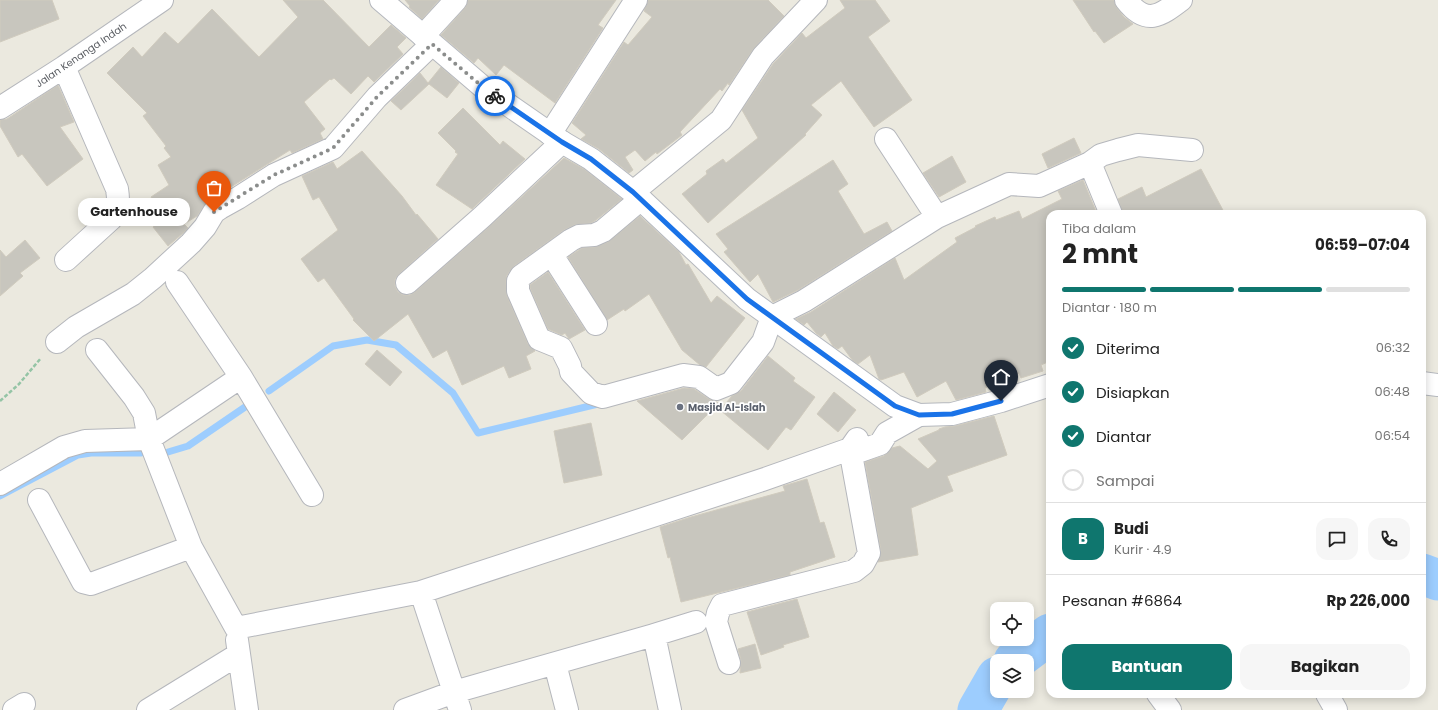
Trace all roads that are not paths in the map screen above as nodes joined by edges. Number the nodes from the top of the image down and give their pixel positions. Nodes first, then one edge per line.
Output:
1 (162, 0) edge
2 (381, 0) edge
3 (456, 0) edge
4 (636, 0) edge
5 (816, 0) edge
6 (1126, 0) edge
7 (1181, 0) edge
8 (427, 40) junction
9 (64, 67) junction
10 (0, 108) edge
11 (556, 138) junction
12 (886, 139) dead end
13 (1192, 150) dead end
14 (1090, 163) junction
15 (637, 195) junction
16 (1109, 210) edge
17 (937, 217) junction
18 (552, 255) junction
19 (66, 260) dead end
20 (177, 282) dead end
21 (407, 283) dead end
22 (772, 317) junction
23 (596, 324) dead end
24 (57, 342) road end
25 (97, 350) dead end
26 (241, 377) junction
27 (1426, 384) edge
28 (1438, 385) edge
29 (1046, 386) edge
30 (919, 415) junction
31 (149, 439) junction
32 (850, 449) junction
33 (0, 484) edge
34 (312, 495) dead end
35 (39, 500) dead end
36 (191, 547) junction
37 (421, 592) junction
38 (696, 622) dead end
39 (236, 628) junction
40 (654, 635) junction
41 (239, 654) junction
42 (729, 663) dead end
43 (555, 664) junction
44 (1161, 698) edge
45 (1329, 698) edge
46 (457, 701) edge
47 (148, 710) edge
48 (247, 710) edge
49 (405, 710) edge
50 (567, 710) edge
51 (670, 710) edge
52 (1170, 710) edge
53 (1336, 710) edge

1 - 9 street, Jalan Kenanga Indah
2 - 8 street
3 - 8 street
4 - 11 street
5 - 15 street
6 - 7 street
8 - 11 street
8 - 24 street
9 - 10 street, Jalan Kenanga Indah
9 - 19 street
11 - 15 street
11 - 21 street
12 - 17 street
13 - 14 street
14 - 16 street
14 - 17 street
15 - 18 street
15 - 22 street
17 - 22 street
18 - 22 street
18 - 23 street
20 - 26 street
22 - 30 street
25 - 31 street
26 - 31 street
26 - 34 street
27 - 28 street
29 - 30 street
30 - 32 street
31 - 33 street
31 - 36 street
32 - 37 street
32 - 42 street
35 - 36 street
36 - 39 street
37 - 39 street
37 - 46 street
38 - 40 street
39 - 41 street
40 - 43 street
40 - 51 street
41 - 47 street
41 - 48 street
43 - 46 street
43 - 50 street
44 - 52 street
45 - 53 street
46 - 49 street

